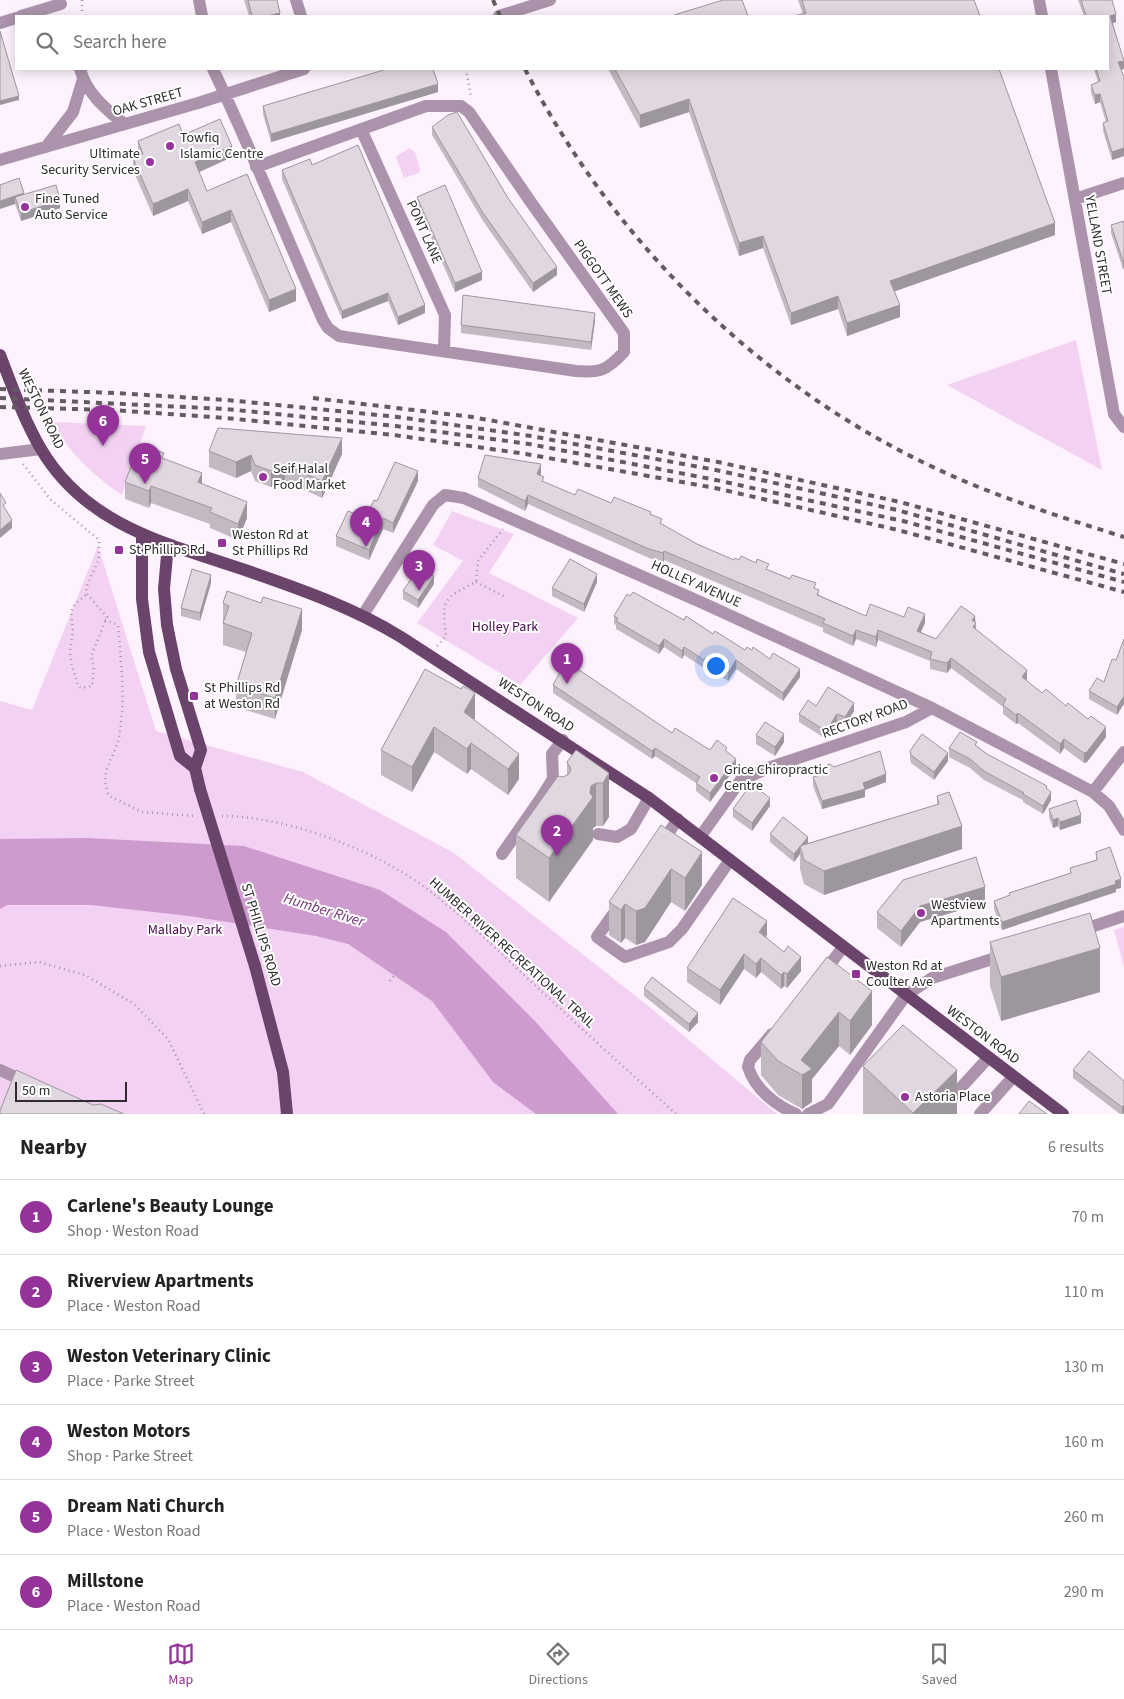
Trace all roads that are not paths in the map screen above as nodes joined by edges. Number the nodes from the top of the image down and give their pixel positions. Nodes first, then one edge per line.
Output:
1 (199, 0) edge
2 (296, 0) edge
3 (550, 0) edge
4 (1039, 0) edge
5 (62, 7) edge
6 (26, 15) edge
7 (202, 15) edge
8 (301, 15) edge
9 (502, 15) edge
10 (1042, 15) edge
11 (15, 18) edge
12 (0, 23) edge
13 (213, 70) edge
14 (301, 70) edge
15 (1051, 70) edge
16 (81, 74) edge
17 (225, 94) junction
18 (124, 124) junction
19 (361, 129) junction
20 (46, 147) junction
21 (0, 160) edge
22 (256, 168) junction
23 (1124, 183) edge
24 (1075, 199) junction
25 (444, 351) junction
26 (0, 355) edge
27 (1122, 426) edge
28 (41, 449) junction
29 (0, 454) edge
30 (142, 535) junction
31 (168, 544) junction
32 (363, 615) junction
33 (932, 708) junction
34 (563, 740) junction
35 (1124, 752) edge
36 (195, 768) junction
37 (1093, 792) junction
38 (541, 798) junction
39 (649, 798) junction
40 (563, 813) edge
41 (678, 819) junction
42 (1124, 830) edge
43 (598, 834) dead end
44 (700, 837) junction
45 (656, 851) edge
46 (502, 854) dead end
47 (730, 860) junction
48 (624, 898) edge
49 (1124, 916) edge
50 (1069, 934) edge
51 (843, 947) junction
52 (1014, 952) edge
53 (814, 984) edge
54 (906, 995) junction
55 (782, 1022) edge
56 (988, 1058) junction
57 (0, 1070) edge
58 (1013, 1077) junction
59 (37, 1087) edge
60 (1038, 1096) junction
61 (947, 1102) edge
62 (1028, 1107) edge
63 (287, 1114) edge
64 (796, 1114) edge
65 (808, 1114) edge
66 (980, 1114) edge
67 (1063, 1114) edge

1 - 7 street
2 - 8 street
3 - 9 street
4 - 10 street
5 - 6 street
11 - 12 street
13 - 17 street, PIGGOTT MEWS
14 - 17 street, OAK STREET
15 - 24 street, YELLAND STREET
16 - 18 street
16 - 20 street
17 - 18 street, OAK STREET
17 - 22 street, PIGGOTT MEWS
18 - 20 street, OAK STREET
19 - 22 street
19 - 25 street, PONT LANE
19 - 25 street, PIGGOTT MEWS
20 - 21 street, OAK STREET
22 - 25 street, PIGGOTT MEWS
23 - 24 street
24 - 27 street, YELLAND STREET
26 - 28 main road, WESTON ROAD
28 - 29 street
28 - 30 main road, WESTON ROAD
30 - 31 main road, WESTON ROAD
30 - 36 main road
31 - 32 main road, WESTON ROAD
31 - 36 main road, ST PHILLIPS ROAD
32 - 33 street, HOLLEY AVENUE
32 - 34 main road, WESTON ROAD
33 - 37 street
33 - 44 street, RECTORY ROAD
34 - 38 street
34 - 39 main road, WESTON ROAD
35 - 37 street
36 - 63 main road, ST PHILLIPS ROAD, bridge
37 - 42 street
38 - 40 street
38 - 46 street
39 - 41 main road, WESTON ROAD
39 - 43 street
41 - 44 main road, WESTON ROAD
41 - 45 street
44 - 47 main road, WESTON ROAD
47 - 48 street
47 - 51 main road, WESTON ROAD
49 - 50 street
51 - 53 street
51 - 54 main road, WESTON ROAD
52 - 54 street
54 - 56 main road, WESTON ROAD
54 - 65 street
55 - 64 street
56 - 58 main road, WESTON ROAD
56 - 61 street
57 - 59 street
58 - 60 main road, WESTON ROAD
58 - 66 street
60 - 62 street
60 - 67 main road, WESTON ROAD

